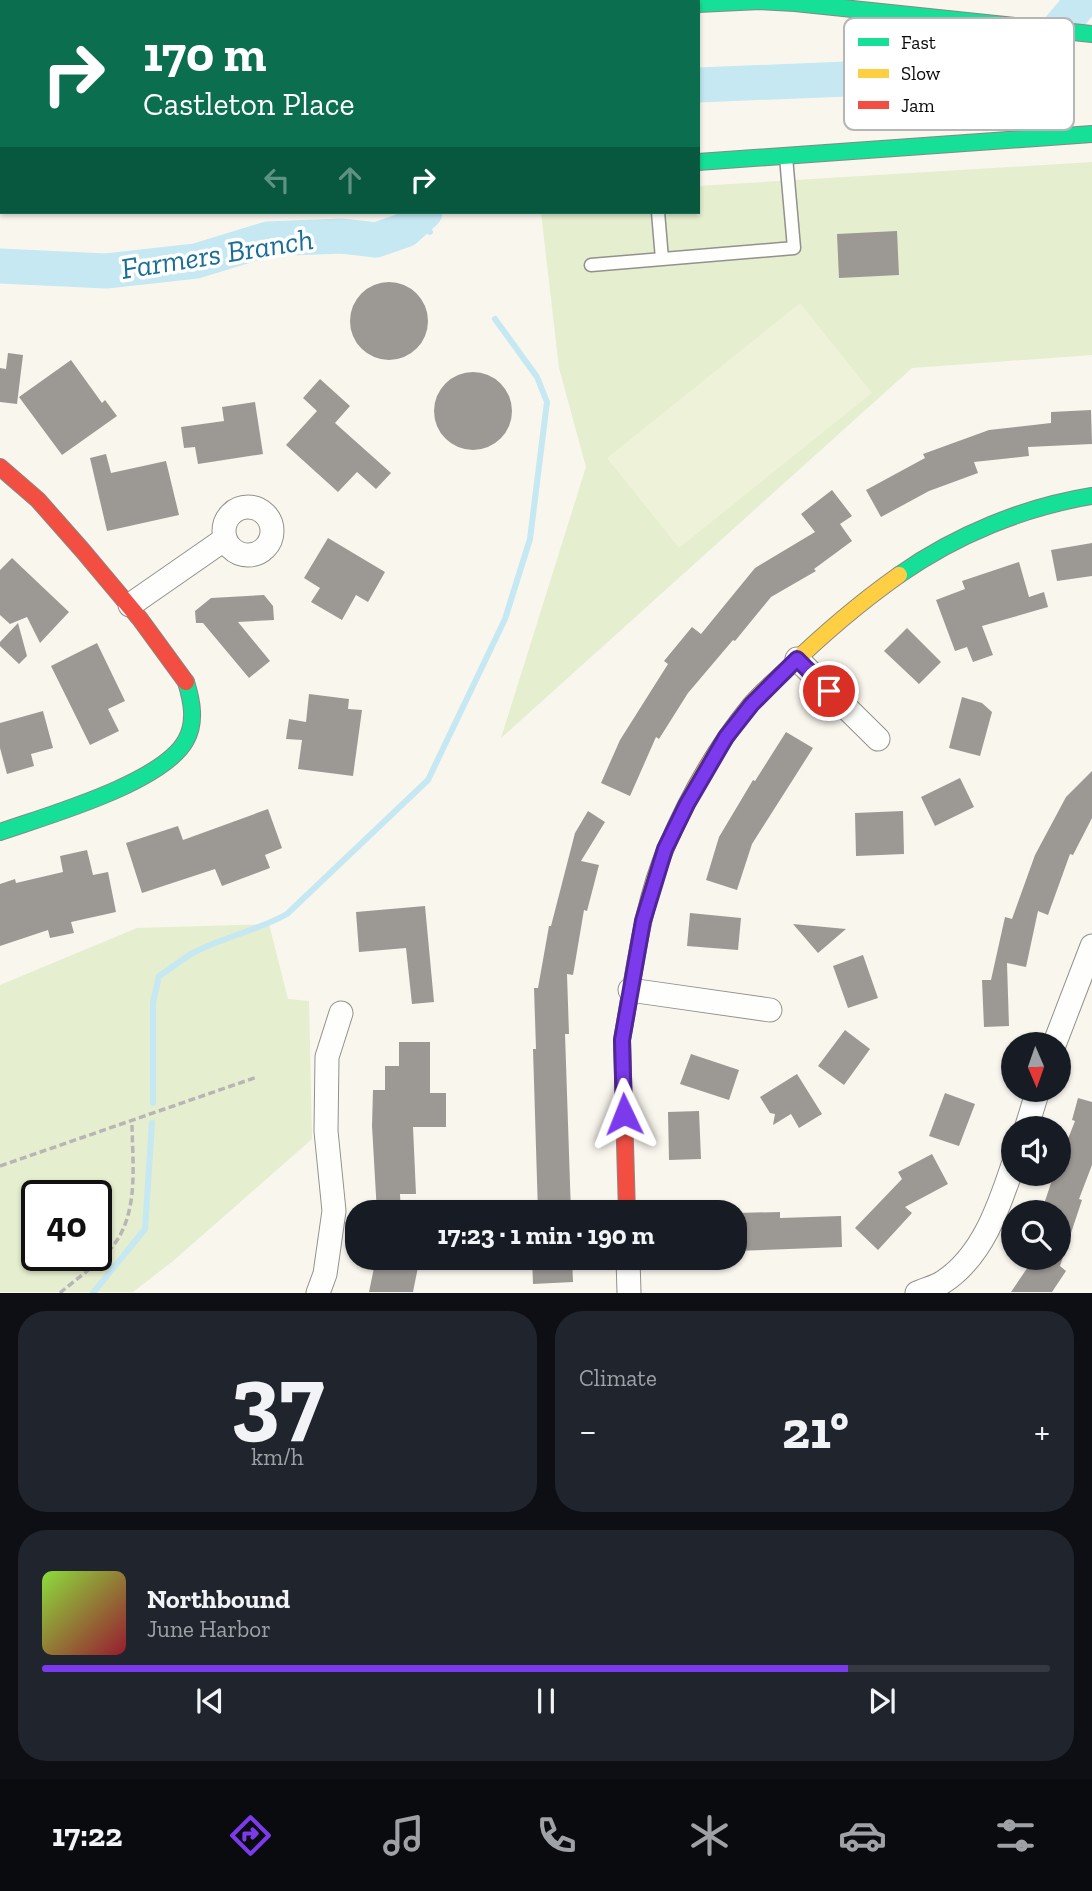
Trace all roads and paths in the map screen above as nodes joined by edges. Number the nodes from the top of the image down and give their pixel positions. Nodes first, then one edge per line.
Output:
1 (700, 4) edge
2 (933, 18) edge
3 (1074, 32) edge
4 (1092, 34) edge
5 (1092, 134) edge
6 (786, 156) junction
7 (700, 162) edge
8 (658, 214) edge
9 (662, 259) junction
10 (591, 265) dead end
11 (0, 467) edge
12 (1092, 496) edge
13 (225, 540) dead end
14 (130, 605) junction
15 (797, 659) junction
16 (878, 739) dead end
17 (0, 832) edge
18 (1092, 946) edge
19 (630, 990) junction
20 (770, 1010) dead end
21 (341, 1013) dead end
22 (1059, 1032) edge
23 (257, 1077) dead end
24 (132, 1120) junction
25 (0, 1167) edge
26 (1006, 1186) edge
27 (627, 1200) edge
28 (628, 1270) edge
29 (60, 1293) edge
30 (318, 1293) edge
31 (629, 1293) edge
32 (917, 1293) edge

1 - 2 street
3 - 4 street
5 - 6 street
6 - 7 street
6 - 9 lane
8 - 9 lane
9 - 10 lane
11 - 14 street
12 - 15 street
13 - 14 street
14 - 17 street
15 - 16 street
15 - 19 street
18 - 22 street
19 - 20 street
19 - 27 street
21 - 30 street
23 - 24 path
24 - 25 path
24 - 29 path
26 - 32 street
28 - 31 street

